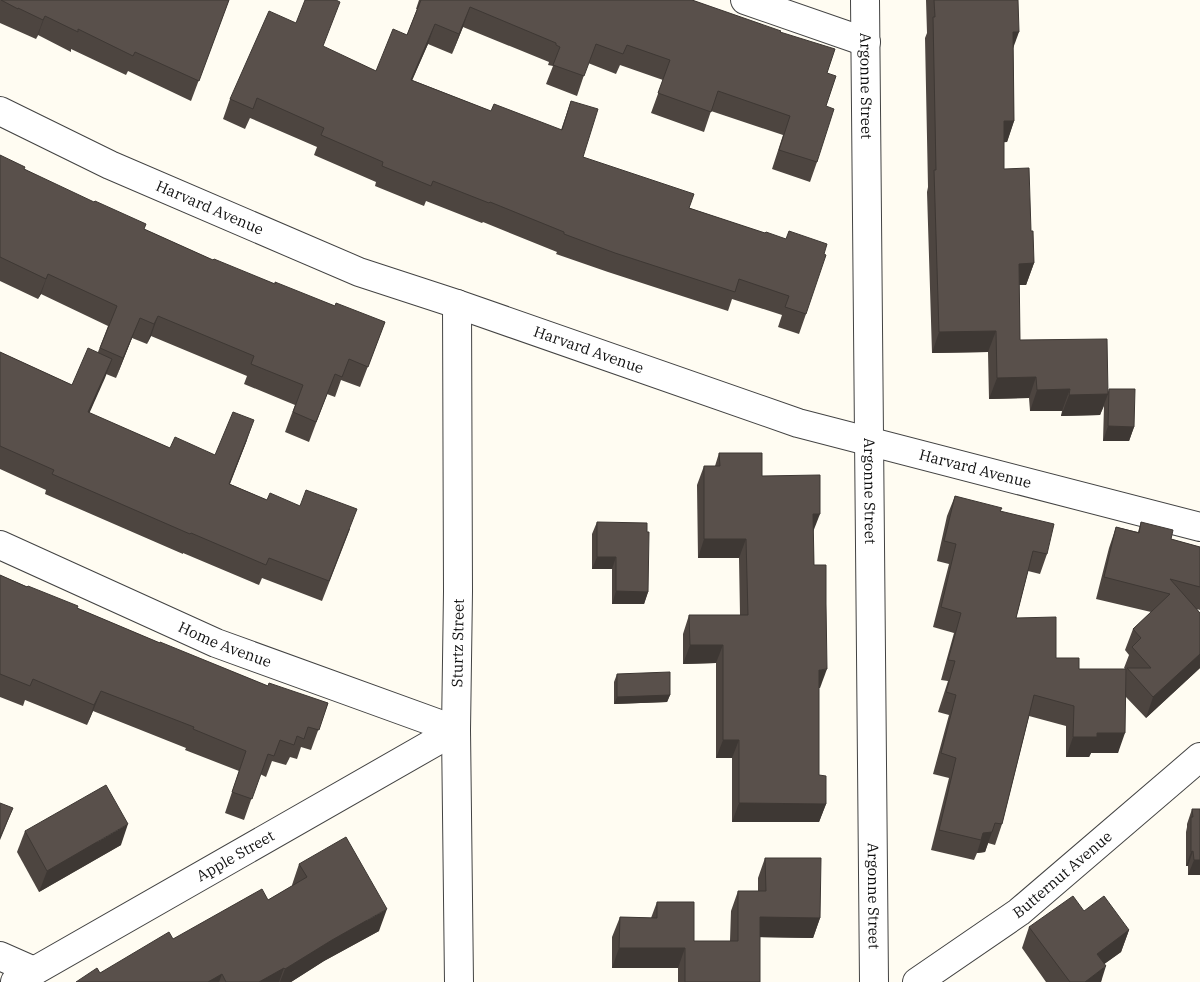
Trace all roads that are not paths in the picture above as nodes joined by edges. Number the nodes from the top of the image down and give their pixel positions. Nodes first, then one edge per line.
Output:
1 (745, 0) edge
2 (865, 0) edge
3 (866, 42) junction
4 (0, 111) edge
5 (456, 304) junction
6 (869, 442) junction
7 (1200, 527) edge
8 (0, 545) edge
9 (456, 730) junction
10 (1200, 757) edge
11 (0, 956) edge
12 (24, 977) edge
13 (459, 982) edge
14 (874, 982) edge
15 (917, 982) edge

1 - 3 street
2 - 3 street, Argonne Street
3 - 6 street, Argonne Street
4 - 5 street, Harvard Avenue
5 - 6 street, Harvard Avenue
5 - 9 street, Sturtz Street
6 - 7 street, Harvard Avenue
6 - 14 street, Argonne Street
8 - 9 street, Home Avenue
9 - 12 street, Apple Street
9 - 13 street, Sturtz Street
10 - 15 street, Butternut Avenue
11 - 12 street

